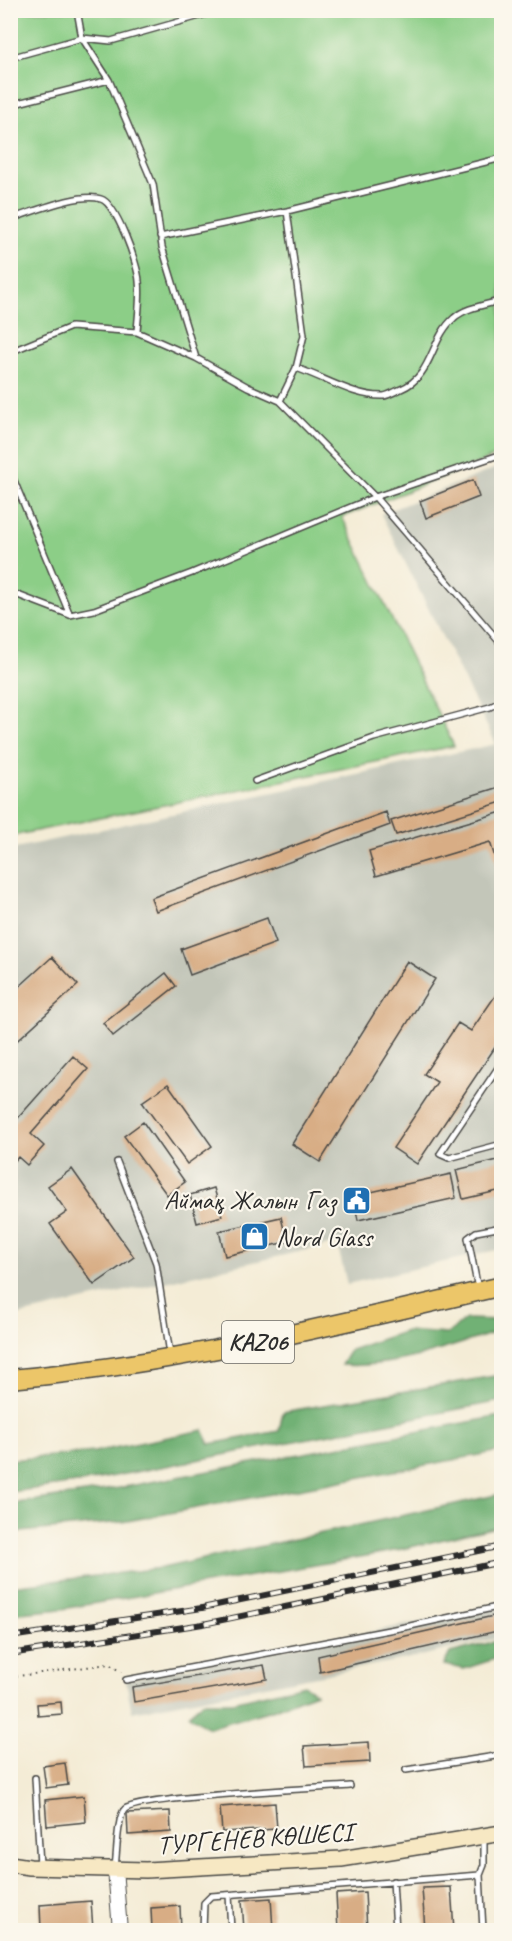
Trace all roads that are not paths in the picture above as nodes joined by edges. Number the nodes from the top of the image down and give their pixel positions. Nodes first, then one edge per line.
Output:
1 (77, 10) edge
2 (221, 10) edge
3 (82, 38) junction
4 (10, 58) edge
5 (109, 80) junction
6 (10, 105) edge
7 (501, 158) edge
8 (287, 211) junction
9 (10, 219) edge
10 (159, 237) junction
11 (501, 300) edge
12 (137, 332) junction
13 (10, 352) edge
14 (196, 358) junction
15 (296, 368) junction
16 (280, 401) junction
17 (501, 454) edge
18 (10, 471) edge
19 (375, 497) junction
20 (11, 593) edge
21 (70, 615) junction
22 (501, 645) edge
23 (501, 701) edge
24 (255, 781) dead end
25 (501, 1062) edge
26 (501, 1144) edge
27 (117, 1162) dead end
28 (501, 1227) edge
29 (501, 1286) edge
30 (479, 1292) junction
31 (170, 1358) junction
32 (10, 1379) edge
33 (501, 1606) edge
34 (126, 1680) road end
35 (501, 1755) edge
36 (406, 1770) dead end
37 (35, 1778) dead end
38 (350, 1786) dead end
39 (501, 1833) edge
40 (484, 1835) junction
41 (10, 1864) edge
42 (40, 1867) junction
43 (115, 1869) junction
44 (480, 1875) junction
45 (393, 1881) junction
46 (229, 1895) junction
47 (120, 1930) edge
48 (203, 1930) edge
49 (231, 1930) edge
50 (396, 1930) edge
51 (483, 1930) edge

1 - 3 lane
2 - 3 lane
3 - 4 lane
3 - 5 lane
5 - 6 lane
5 - 10 lane
7 - 8 lane
8 - 10 lane
8 - 15 lane
9 - 12 lane
10 - 14 lane
11 - 15 lane
12 - 13 lane
12 - 14 lane
14 - 16 lane
15 - 16 lane
16 - 19 lane
17 - 19 lane
18 - 21 lane
19 - 21 lane
19 - 22 lane
20 - 21 lane
23 - 24 lane
25 - 26 lane
27 - 31 lane
28 - 30 lane
29 - 30 highway, KАZ06
30 - 31 highway, KАZ06
31 - 32 highway, KАZ06
33 - 34 lane
35 - 36 lane
37 - 42 lane
38 - 43 lane
39 - 40 main road, ТУРГЕНЕВ КӨШЕСІ
40 - 43 main road, ТУРГЕНЕВ КӨШЕСІ
40 - 44 lane
41 - 42 main road, ТУРГЕНЕВ КӨШЕСІ
42 - 43 main road, ТУРГЕНЕВ КӨШЕСІ
43 - 47 street
44 - 45 lane
44 - 51 lane
45 - 46 lane
45 - 50 lane
46 - 48 lane
46 - 49 lane

